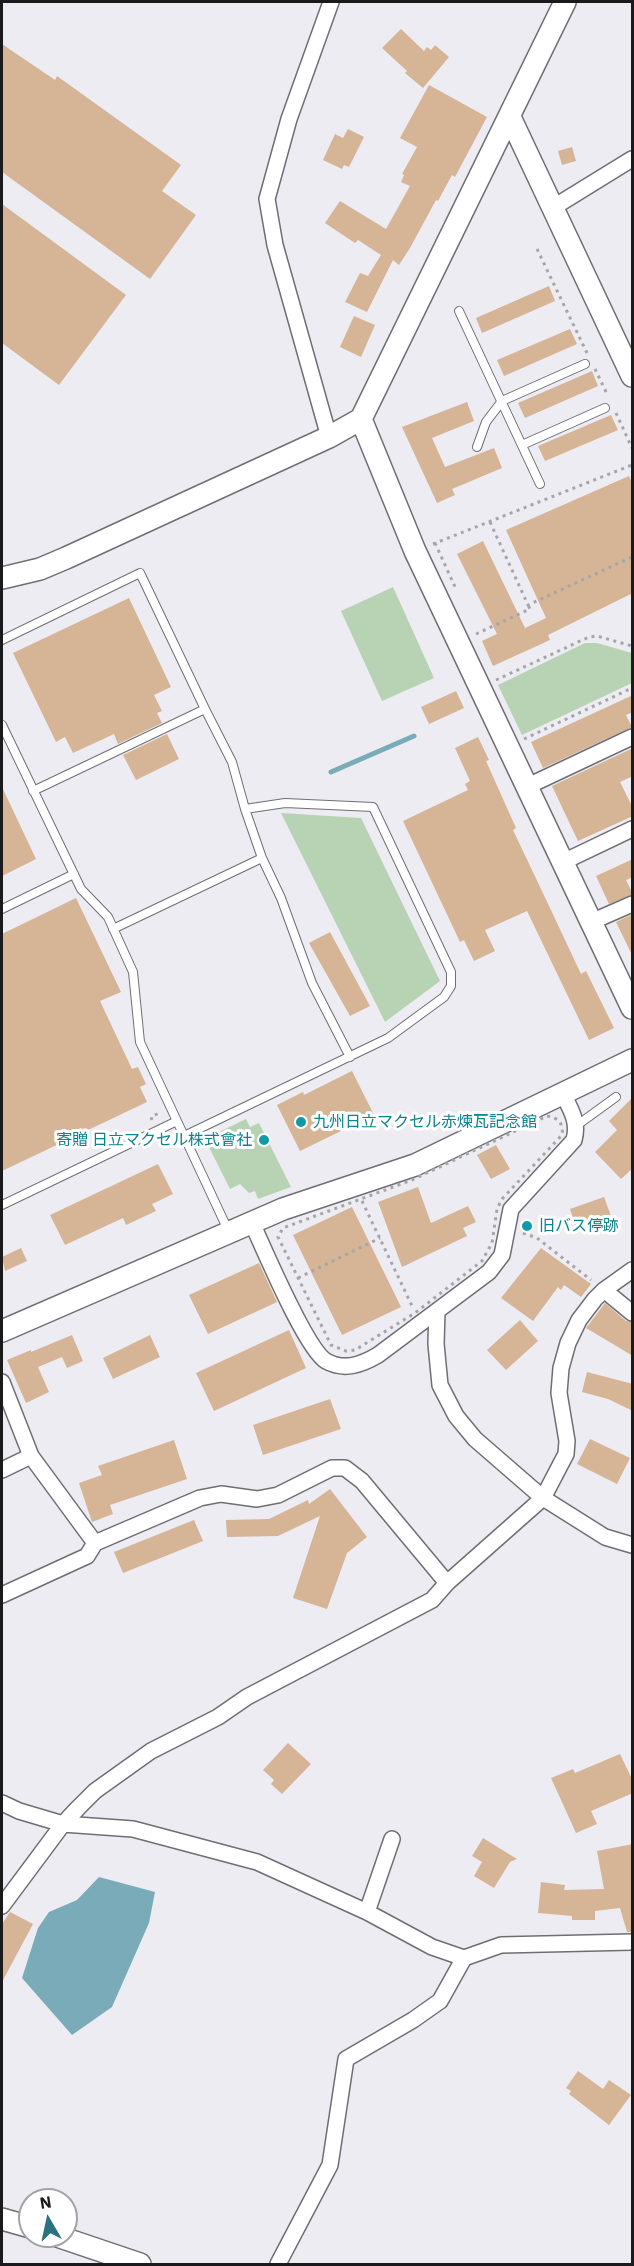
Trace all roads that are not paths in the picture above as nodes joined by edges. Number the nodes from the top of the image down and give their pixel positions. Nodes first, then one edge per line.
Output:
1 (332, 2) edge
2 (566, 2) edge
3 (510, 117) junction
4 (633, 159) edge
5 (554, 207) junction
6 (459, 311) dead end
7 (589, 364) road end
8 (633, 376) edge
9 (502, 401) junction
10 (605, 408) dead end
11 (361, 419) junction
12 (329, 437) junction
13 (522, 445) junction
14 (477, 447) dead end
15 (540, 484) dead end
16 (2, 578) edge
17 (2, 640) edge
18 (205, 709) junction
19 (2, 725) edge
20 (633, 737) edge
21 (528, 786) junction
22 (33, 791) junction
23 (245, 809) junction
24 (633, 829) edge
25 (262, 858) junction
26 (562, 862) junction
27 (74, 874) junction
28 (633, 904) edge
29 (2, 909) edge
30 (591, 922) junction
31 (113, 929) junction
32 (633, 1008) edge
33 (350, 1057) junction
34 (633, 1060) edge
35 (563, 1094) junction
36 (616, 1097) dead end
37 (177, 1121) junction
38 (576, 1126) junction
39 (184, 1136) junction
40 (2, 1205) edge
41 (252, 1223) junction
42 (229, 1232) junction
43 (633, 1270) edge
44 (604, 1290) junction
45 (437, 1311) junction
46 (633, 1313) edge
47 (2, 1331) edge
48 (2, 1382) edge
49 (31, 1456) junction
50 (2, 1470) edge
51 (543, 1498) junction
52 (95, 1543) junction
53 (633, 1545) edge
54 (447, 1583) junction
55 (2, 1595) edge
56 (2, 1803) edge
57 (63, 1824) junction
58 (392, 1839) dead end
59 (2, 1906) edge
60 (367, 1912) junction
61 (633, 1942) edge
62 (464, 1958) junction
63 (2, 2219) edge
64 (18, 2224) edge
65 (78, 2243) edge
66 (140, 2265) edge
67 (278, 2265) edge

1 - 12 street
2 - 3 street
3 - 5 street
3 - 11 street
4 - 5 street
5 - 8 street
6 - 9 lane
7 - 9 lane
9 - 13 lane
9 - 14 lane
10 - 13 lane
11 - 12 street
11 - 21 street
12 - 16 street
13 - 15 lane
17 - 18 lane
18 - 22 lane
18 - 23 lane
19 - 22 lane
20 - 21 street
21 - 26 street
22 - 27 lane
23 - 25 lane
23 - 33 lane
24 - 26 street
25 - 31 lane
25 - 33 lane
26 - 30 street
27 - 29 lane
27 - 31 lane
28 - 30 street
30 - 32 street
31 - 37 lane
33 - 39 lane
34 - 35 street
35 - 38 street
35 - 41 street
36 - 38 lane
37 - 39 lane
37 - 40 lane
38 - 45 street
39 - 42 lane
41 - 42 street
41 - 45 street
42 - 47 street
43 - 44 street
44 - 46 street
44 - 51 street
45 - 51 street
48 - 49 street
49 - 50 street
49 - 52 street
51 - 53 street
51 - 54 street
52 - 54 street
52 - 55 street
54 - 57 street
56 - 57 street
57 - 59 street
57 - 60 street
58 - 60 street
60 - 62 street
61 - 62 street
62 - 67 street
63 - 64 street
65 - 66 street

